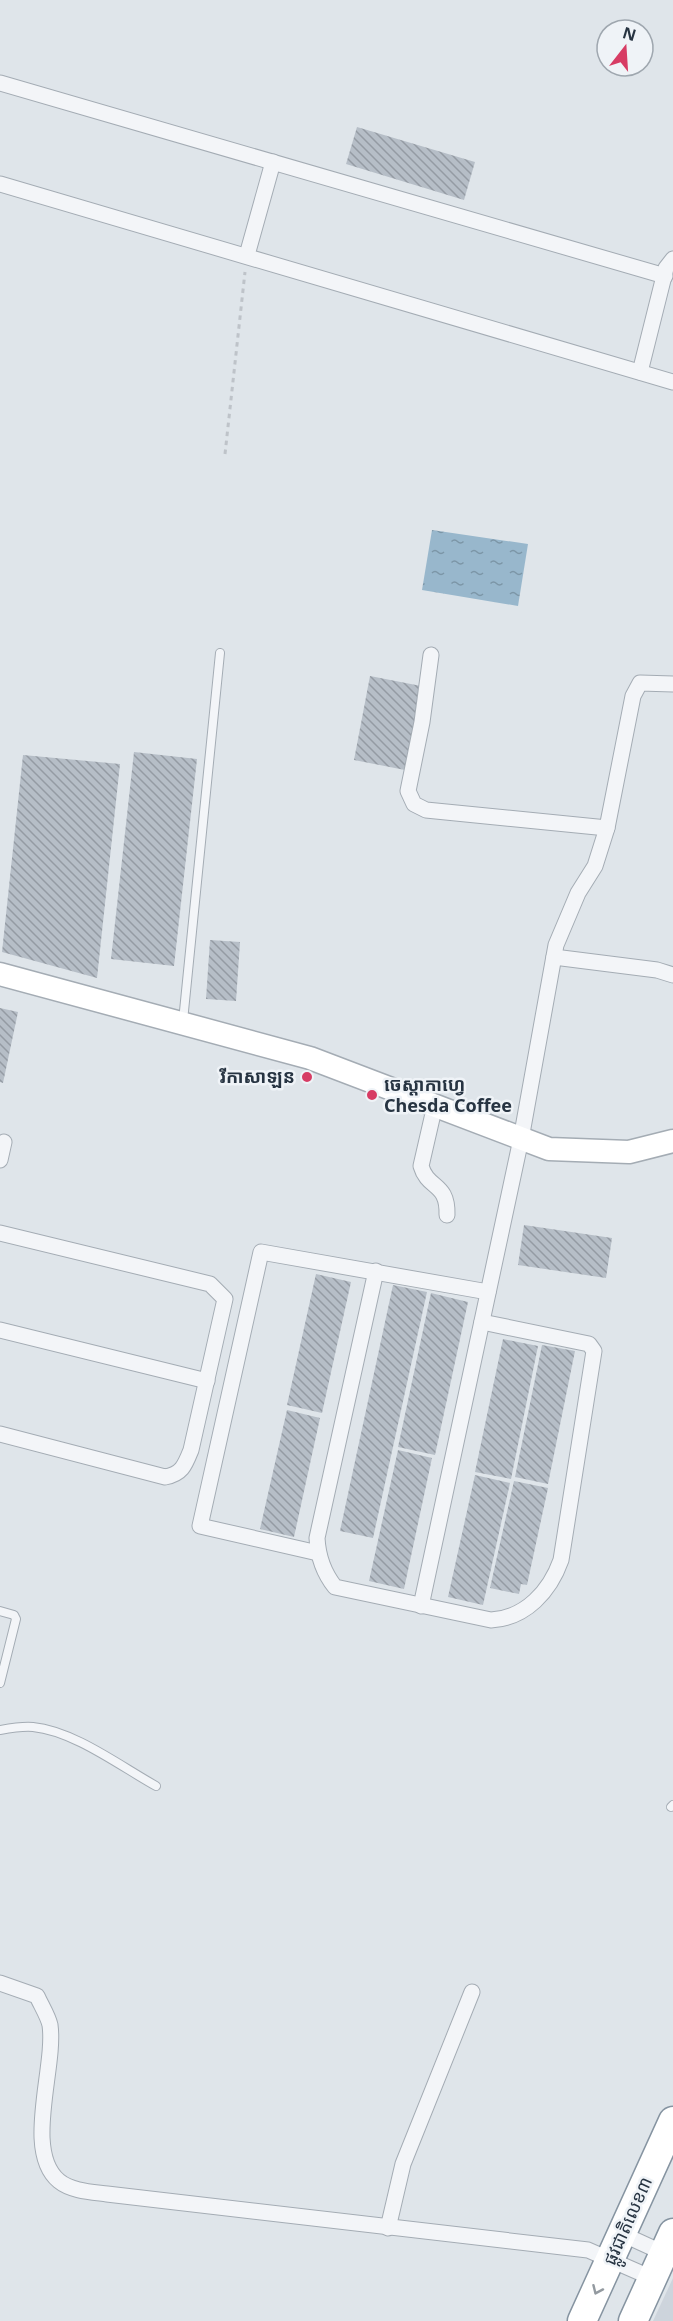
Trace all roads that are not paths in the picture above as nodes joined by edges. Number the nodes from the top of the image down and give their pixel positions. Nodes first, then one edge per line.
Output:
1 (0, 84) edge
2 (273, 162) junction
3 (0, 184) edge
4 (247, 255) junction
5 (673, 259) edge
6 (665, 276) junction
7 (640, 372) junction
8 (673, 382) edge
9 (220, 653) dead end
10 (431, 655) dead end
11 (673, 684) edge
12 (607, 828) junction
13 (554, 957) junction
14 (0, 974) edge
15 (673, 975) edge
16 (183, 1024) junction
17 (435, 1105) junction
18 (521, 1139) junction
19 (673, 1141) edge
20 (4, 1142) dead end
21 (0, 1160) edge
22 (447, 1215) dead end
23 (0, 1233) edge
24 (376, 1271) junction
25 (488, 1293) junction
26 (482, 1322) junction
27 (0, 1330) edge
28 (207, 1381) junction
29 (0, 1434) edge
30 (318, 1553) junction
31 (421, 1606) junction
32 (0, 1611) edge
33 (0, 1683) edge
34 (0, 1730) edge
35 (156, 1786) dead end
36 (0, 1983) edge
37 (472, 1992) dead end
38 (673, 2121) edge
39 (388, 2228) junction
40 (616, 2246) junction
41 (665, 2255) edge
42 (582, 2321) edge
43 (633, 2321) edge

1 - 2 street
2 - 4 street
2 - 6 street
3 - 4 street
4 - 7 street
5 - 6 street
6 - 7 street
7 - 8 street
9 - 16 lane
10 - 12 street
11 - 12 street
12 - 13 street
13 - 15 street
13 - 18 street
14 - 16 street
16 - 17 street
17 - 18 street
17 - 22 street
18 - 19 street
18 - 25 street
20 - 21 street
23 - 28 street
24 - 25 street
24 - 30 street
24 - 30 street
25 - 26 street
26 - 31 street
26 - 31 street
27 - 28 street
28 - 29 street
30 - 31 street
32 - 33 lane
34 - 35 lane
36 - 39 street
37 - 39 street
38 - 40 highway, ផ្លូវជាតិលេខ៣
39 - 40 street
40 - 41 street
40 - 41 street
40 -> 42 highway, ផ្លូវជាតិលេខ៣
41 - 43 highway

